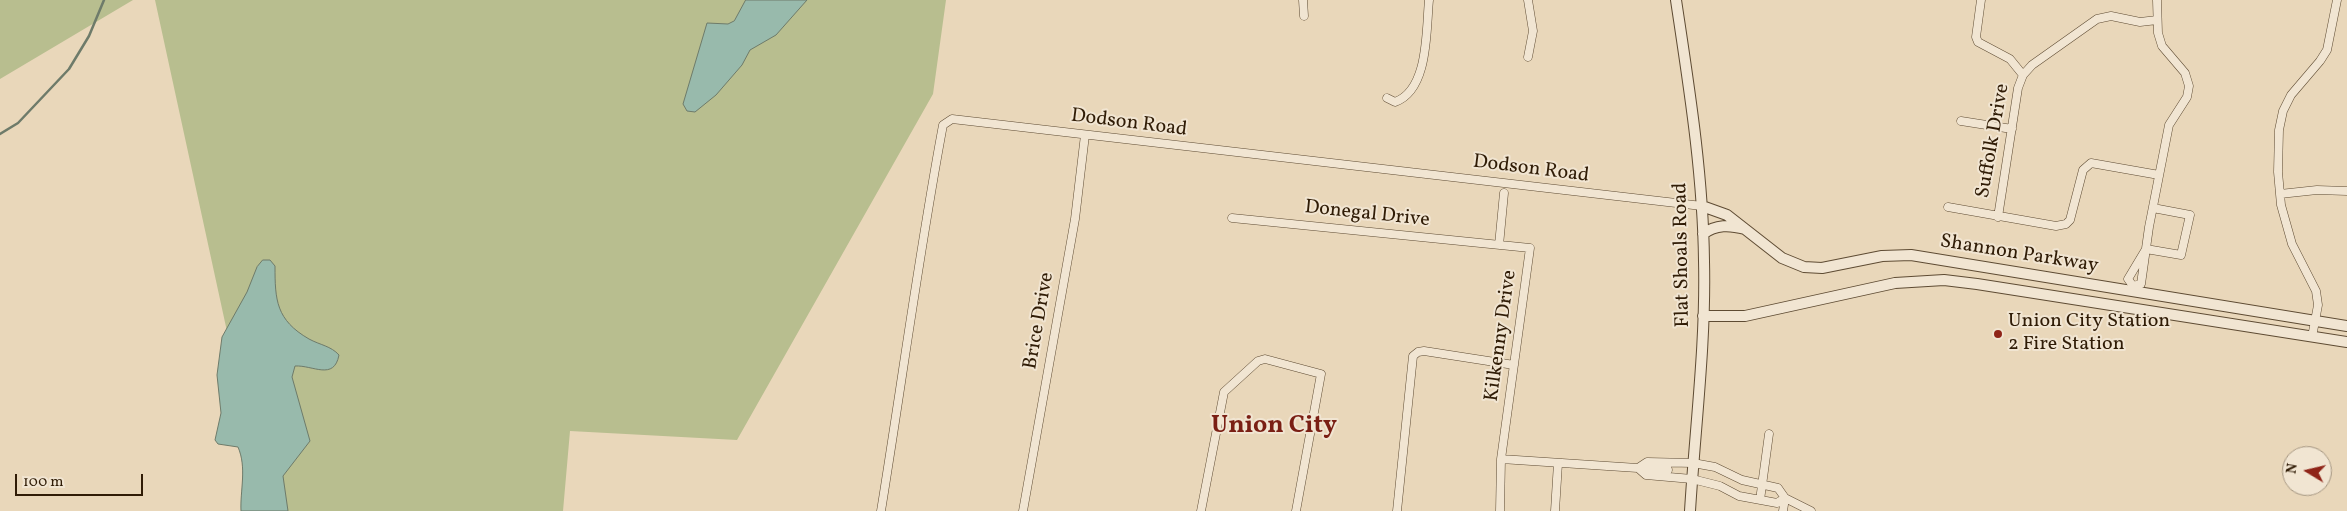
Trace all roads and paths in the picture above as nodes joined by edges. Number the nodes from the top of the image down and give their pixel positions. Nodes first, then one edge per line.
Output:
1 (1303, 0) edge
2 (1429, 0) edge
3 (1528, 0) edge
4 (1676, 0) edge
5 (1981, 0) edge
6 (2158, 0) edge
7 (2337, 0) edge
8 (1304, 16) dead end
9 (2157, 20) junction
10 (1528, 57) dead end
11 (2023, 75) junction
12 (1387, 98) dead end
13 (1961, 121) dead end
14 (2012, 129) junction
15 (1085, 135) junction
16 (2159, 175) junction
17 (2347, 191) edge
18 (1504, 193) dead end
19 (2280, 194) junction
20 (1702, 206) junction
21 (1948, 207) dead end
22 (2153, 208) junction
23 (1998, 216) junction
24 (1232, 218) dead end
25 (1749, 230) junction
26 (1703, 234) junction
27 (1499, 245) junction
28 (1703, 316) junction
29 (2315, 320) junction
30 (2347, 326) edge
31 (2312, 337) junction
32 (2347, 342) edge
33 (1514, 365) junction
34 (1769, 434) dead end
35 (1502, 459) junction
36 (1558, 463) junction
37 (1693, 463) junction
38 (1638, 468) junction
39 (1668, 470) junction
40 (1692, 479) junction
41 (1763, 485) junction
42 (1785, 498) junction
43 (1760, 500) junction
44 (881, 511) edge
45 (1023, 511) edge
46 (1202, 511) edge
47 (1296, 511) edge
48 (1397, 511) edge
49 (1500, 511) edge
50 (1555, 511) edge
51 (1690, 511) edge
52 (1783, 511) edge
53 (1811, 511) edge

1 - 8 street
2 - 12 street
3 - 10 street
4 - 20 street, Flat Shoals Road
5 - 11 street
6 - 9 street
7 - 19 street
9 - 11 street, Suffolk Drive
9 - 16 street
11 - 14 street, Suffolk Drive
13 - 14 street
14 - 23 street, Suffolk Drive
15 - 20 street, Dodson Road
15 - 44 street, Dodson Road
15 - 45 street, Brice Drive
16 - 22 street
16 - 23 street
17 - 19 street
18 - 27 street, Kilkenny Drive
19 - 29 street
20 - 25 street, Shannon Parkway
20 - 26 street, Flat Shoals Road
21 - 23 street
22 - 22 street
24 - 27 street, Donegal Drive
25 - 26 street
25 - 29 street, Shannon Parkway
26 - 28 street, Flat Shoals Road
27 - 33 street, Kilkenny Drive
28 - 31 street, Shannon Parkway
28 - 37 street, Flat Shoals Road
29 - 30 street, Shannon Parkway
29 - 31 street
31 - 32 street, Shannon Parkway
33 - 35 street, Kilkenny Drive
33 - 48 street
34 - 41 street
35 - 36 street
35 - 49 street, Kilkenny Drive
36 - 38 street
36 - 50 street
37 - 39 street
37 - 40 street, Flat Shoals Road
37 - 41 street
38 - 39 street
38 - 39 street
39 - 40 street
40 - 43 street
40 - 51 street, Flat Shoals Road
41 - 42 street
41 - 43 street
42 - 43 street
42 - 52 street
42 - 53 street
46 - 47 street

